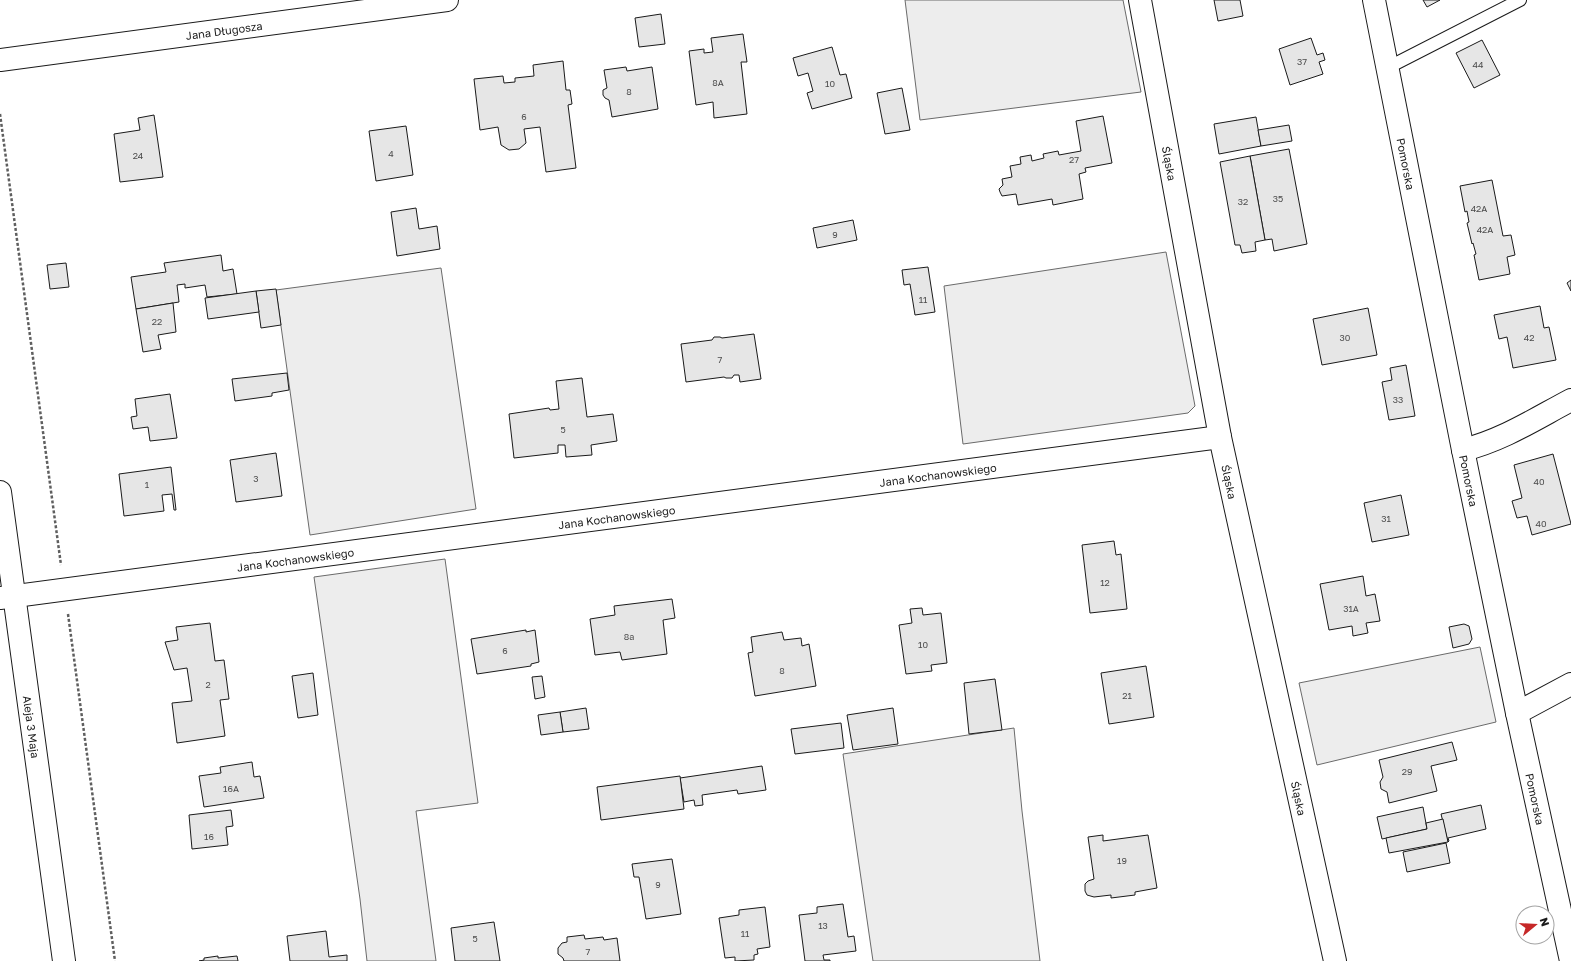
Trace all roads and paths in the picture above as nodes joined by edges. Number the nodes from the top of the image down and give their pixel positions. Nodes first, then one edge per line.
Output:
1 (448, 0) edge
2 (1140, 0) edge
3 (1374, 0) edge
4 (1520, 0) edge
5 (0, 60) edge
6 (1387, 68) junction
7 (0, 114) edge
8 (1571, 400) edge
9 (1220, 437) junction
10 (1463, 450) junction
11 (0, 492) edge
12 (65, 589) junction
13 (7, 597) edge
14 (1571, 684) edge
15 (1517, 712) junction
16 (64, 961) edge
17 (115, 961) edge
18 (1334, 961) edge
19 (1571, 961) edge

1 - 5 street, Jana Długosza
2 - 9 street, Śląska
3 - 6 street, Pomorska
4 - 6 lane
6 - 10 street, Pomorska
7 - 12 path
8 - 10 street
9 - 12 street, Jana Kochanowskiego
9 - 18 street, Śląska
10 - 15 street, Pomorska
11 - 13 street, Aleja 3 Maja
12 - 13 street, Jana Kochanowskiego
12 - 17 path
13 - 16 street, Aleja 3 Maja
14 - 15 street
15 - 19 street, Pomorska

